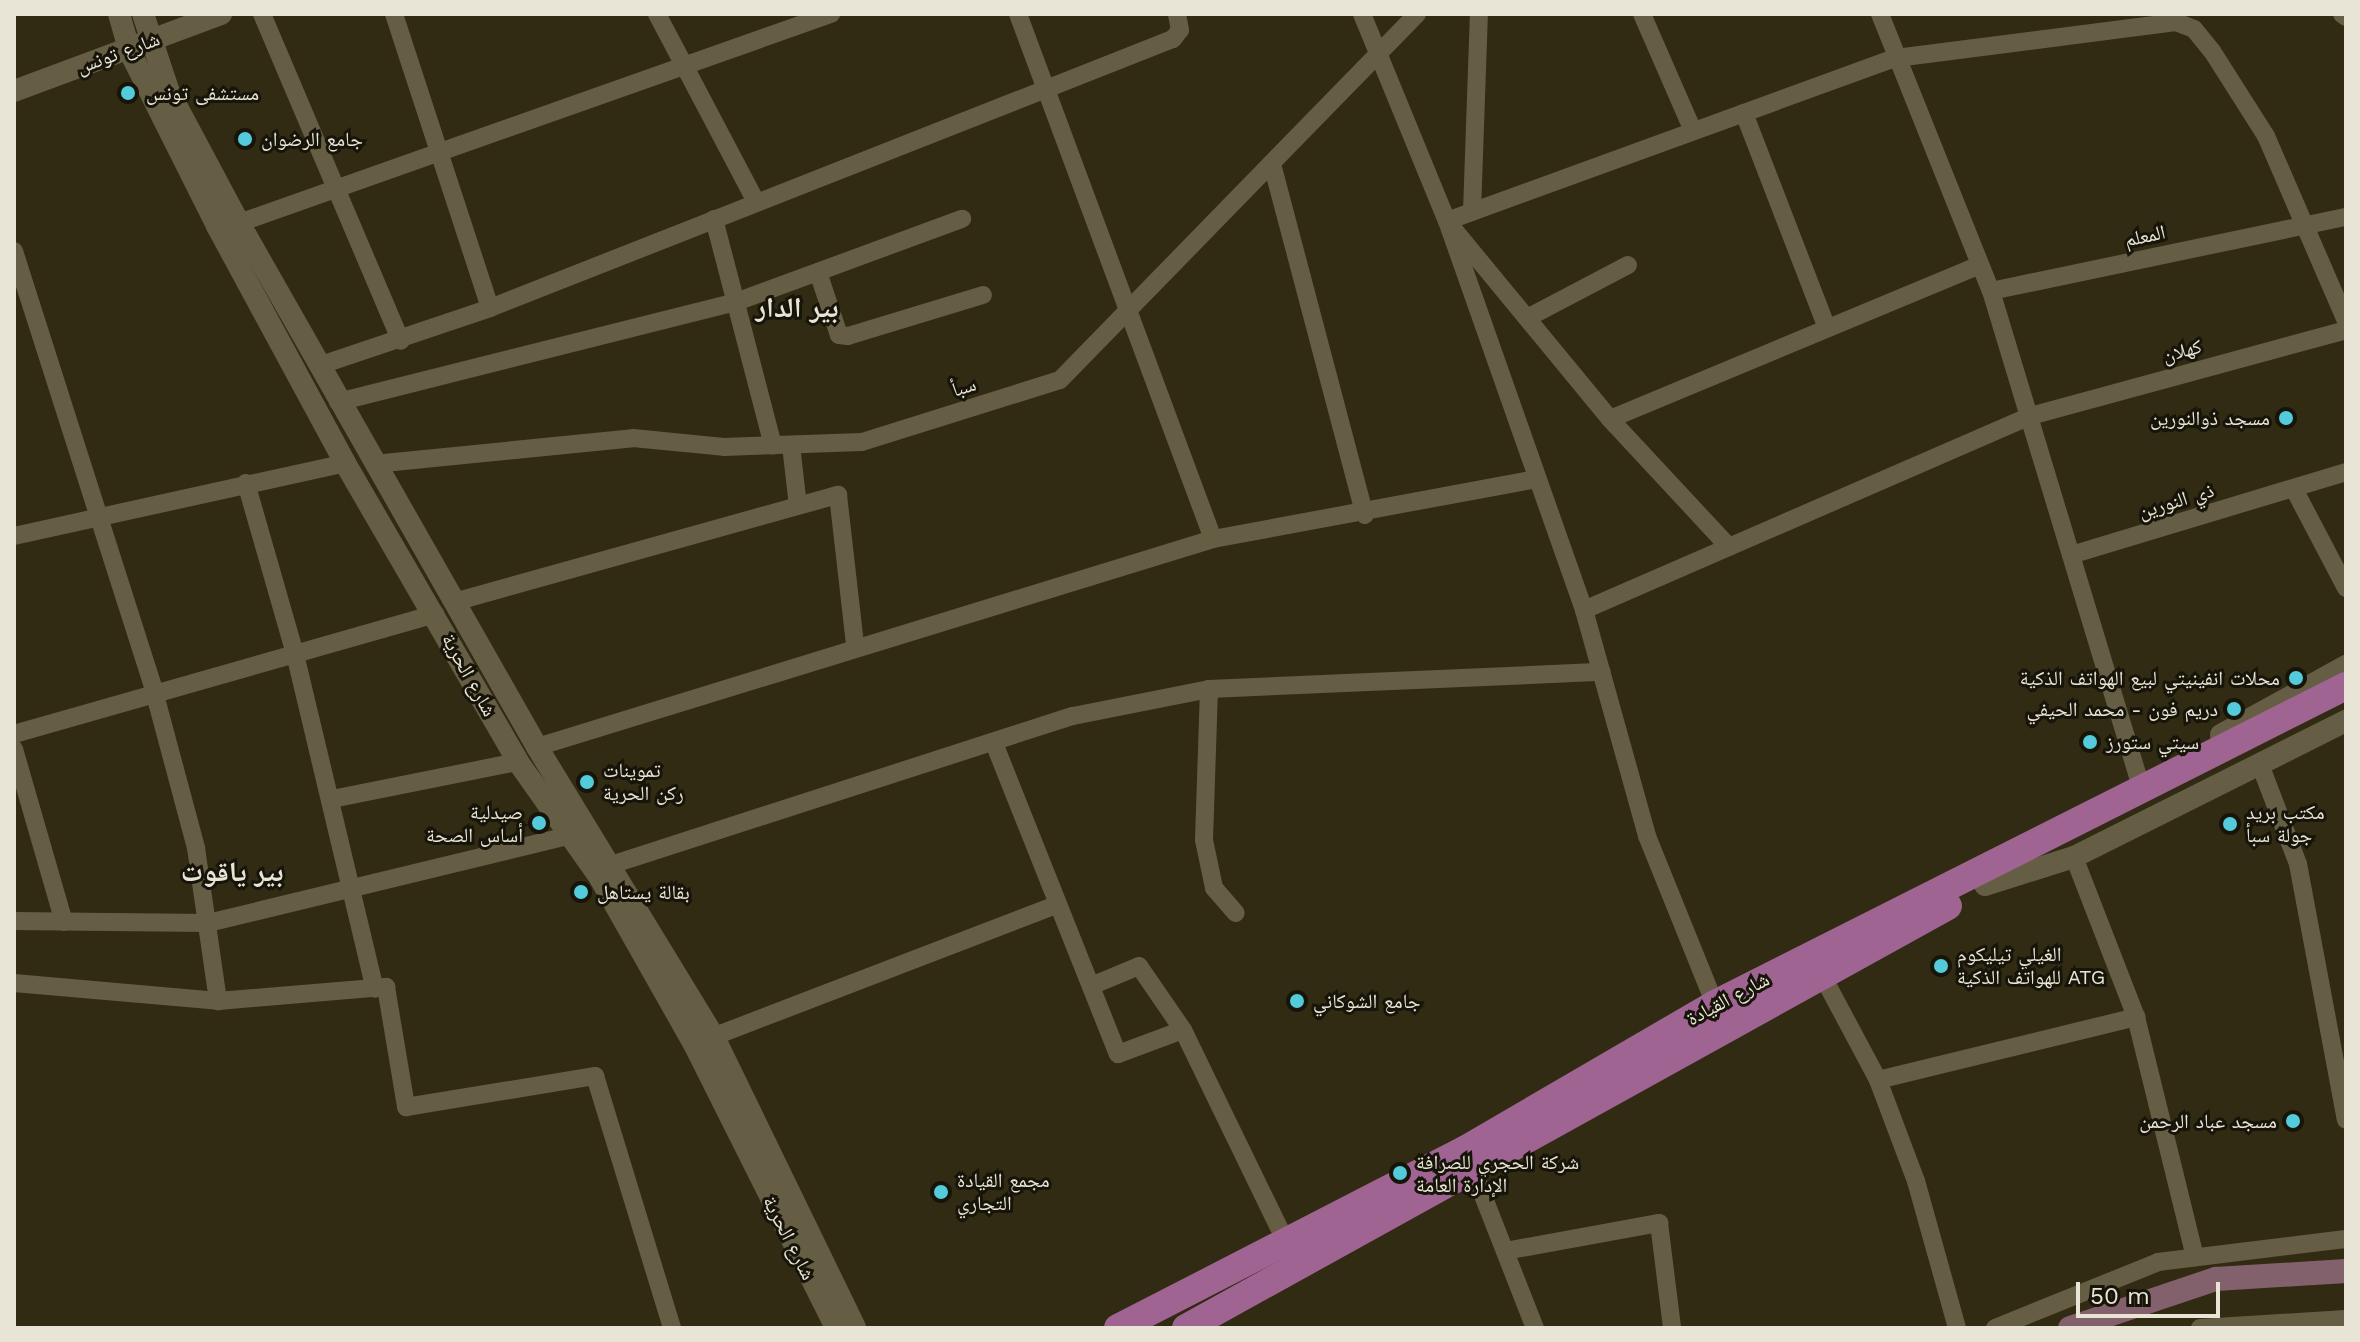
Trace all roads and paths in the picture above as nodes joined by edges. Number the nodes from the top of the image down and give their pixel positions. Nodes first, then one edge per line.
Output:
1 (119, 14) edge
2 (143, 14) edge
3 (221, 14) edge
4 (262, 14) edge
5 (394, 14) edge
6 (657, 14) edge
7 (1018, 14) edge
8 (1177, 14) edge
9 (1362, 14) edge
10 (1417, 14) edge
11 (1479, 14) edge
12 (1642, 14) edge
13 (1880, 14) edge
14 (818, 16) edge
15 (151, 42) junction
16 (129, 50) junction
17 (1378, 56) junction
18 (1896, 58) junction
19 (684, 67) junction
20 (1047, 86) junction
21 (14, 91) edge
22 (1744, 113) junction
23 (1693, 131) junction
24 (440, 153) junction
25 (1272, 164) junction
26 (340, 188) junction
27 (756, 202) junction
28 (1472, 212) junction
29 (2346, 217) edge
30 (714, 219) junction
31 (962, 219) dead end
32 (1447, 221) junction
33 (239, 223) junction
34 (2309, 225) junction
35 (14, 251) edge
36 (1628, 265) dead end
37 (1980, 265) junction
38 (818, 272) junction
39 (1991, 291) junction
40 (983, 295) dead end
41 (736, 302) junction
42 (1132, 307) junction
43 (490, 308) junction
44 (1527, 318) junction
45 (2346, 321) edge
46 (1827, 328) junction
47 (2346, 330) edge
48 (401, 341) junction
49 (318, 366) junction
50 (338, 402) junction
51 (2030, 416) junction
52 (1610, 419) junction
53 (782, 445) junction
54 (345, 463) junction
55 (374, 464) junction
56 (2346, 472) edge
57 (1537, 479) junction
58 (246, 483) junction
59 (2294, 489) junction
60 (798, 506) junction
61 (98, 511) junction
62 (1365, 515) junction
63 (14, 536) edge
64 (1213, 539) junction
65 (1729, 547) junction
66 (2071, 555) junction
67 (2346, 588) edge
68 (444, 608) junction
69 (1584, 610) junction
70 (855, 645) junction
71 (295, 654) junction
72 (2346, 666) edge
73 (1602, 672) junction
74 (2346, 686) edge
75 (1209, 689) junction
76 (154, 691) junction
77 (2346, 701) edge
78 (2327, 713) edge
79 (14, 734) edge
80 (994, 743) junction
81 (537, 747) junction
82 (14, 749) edge
83 (518, 762) junction
84 (2261, 767) junction
85 (2139, 780) junction
86 (332, 799) junction
87 (572, 835) junction
88 (2074, 857) junction
89 (614, 864) junction
90 (1982, 877) junction
91 (355, 892) junction
92 (1058, 904) junction
93 (1236, 913) dead end
94 (14, 921) edge
95 (64, 922) junction
96 (208, 923) junction
97 (1822, 975) junction
98 (14, 983) edge
99 (1091, 986) junction
100 (375, 989) junction
101 (218, 1001) junction
102 (1715, 1004) junction
103 (2136, 1017) junction
104 (1183, 1030) junction
105 (704, 1041) junction
106 (1878, 1080) junction
107 (2346, 1120) edge
108 (1473, 1170) junction
109 (2346, 1239) edge
110 (1286, 1242) junction
111 (1505, 1251) junction
112 (2194, 1254) junction
113 (2346, 1271) edge
114 (2346, 1319) edge
115 (672, 1328) edge
116 (836, 1328) edge
117 (855, 1328) edge
118 (1118, 1328) edge
119 (1186, 1328) edge
120 (1535, 1328) edge
121 (1672, 1328) edge
122 (1957, 1328) edge
123 (1995, 1328) edge
124 (2070, 1328) edge
125 (2200, 1328) edge

1 - 16 street, شارع الحرية
2 - 15 street
3 - 15 street, شارع تونس
4 - 26 street
5 - 24 street
6 - 19 street
7 - 20 street
8 - 20 street
9 - 17 street
10 - 17 street, سبأ
11 - 28 street
12 - 23 street
13 - 18 street
14 - 19 street
15 - 16 street, شارع تونس
15 - 33 street
16 - 21 street, شارع تونس
16 - 54 street, شارع الحرية
17 - 25 street, سبأ
17 - 32 street
18 - 22 street
18 - 34 street
18 - 37 street
19 - 24 street
19 - 27 street
20 - 27 street
20 - 42 street
22 - 23 street
22 - 46 street
23 - 28 street
24 - 26 street
24 - 43 street
25 - 42 street, سبأ
25 - 62 street
26 - 33 street
26 - 48 street
27 - 30 street
28 - 32 street
29 - 34 street, المعلم
30 - 41 street
30 - 43 street
31 - 38 street
32 - 44 street
32 - 57 street
33 - 49 street
34 - 39 street, المعلم
34 - 45 street
35 - 61 street
36 - 44 street
37 - 39 street
37 - 46 street
38 - 40 street
38 - 41 street
39 - 51 street
41 - 50 street
41 - 53 street
42 - 53 street, سبأ
42 - 64 street
43 - 48 street
44 - 52 street
46 - 52 street
47 - 51 street, كهلان
48 - 49 street
49 - 50 street
50 - 55 street
51 - 65 street, كهلان
51 - 66 street
52 - 65 street
53 - 55 street, سبأ
53 - 60 street
54 - 58 street
54 - 68 street, شارع الحرية
55 - 68 street
56 - 59 street, ذي النورين
57 - 62 street
57 - 69 street
58 - 61 street
58 - 71 street
59 - 66 street, ذي النورين
59 - 67 street
60 - 68 street
60 - 70 street
61 - 63 street
61 - 76 street
62 - 64 street
64 - 70 street
65 - 69 street, كهلان
66 - 85 street
68 - 71 street
68 - 81 street
68 - 83 street, شارع الحرية
69 - 73 street
70 - 81 street
71 - 76 street
71 - 86 street
72 - 85 street
73 - 75 street
73 - 102 street
74 - 78 main road, شارع القيادة
75 - 80 street
75 - 93 street
76 - 79 street
76 - 96 street
77 - 78 main road, شارع القيادة
78 - 84 street
78 - 90 main road, شارع القيادة
80 - 89 street
80 - 92 street
81 - 89 street
82 - 95 street
83 - 86 street
83 - 87 street, شارع الحرية
84 - 88 street
84 - 107 street
85 - 90 street
86 - 91 street
87 - 91 street
87 - 105 street, شارع الحرية
88 - 90 street
88 - 103 street
89 - 105 street
90 - 97 main road, شارع القيادة
90 - 102 main road, شارع القيادة
91 - 96 street
91 - 100 street
92 - 99 street
92 - 105 street
94 - 95 street
95 - 96 street
96 - 101 street
97 - 106 street
97 - 108 main road, شارع القيادة
98 - 101 street
99 - 104 street
99 - 104 street
100 - 101 street
100 - 115 street
102 - 110 main road, شارع القيادة
103 - 106 street
103 - 112 street
104 - 110 street
105 - 116 street, شارع الحرية
105 - 117 street
106 - 122 street
108 - 111 street
108 - 119 main road, شارع القيادة
109 - 112 street
110 - 118 main road, شارع القيادة
111 - 120 street
111 - 121 street
112 - 123 street
113 - 124 main road
114 - 125 street

